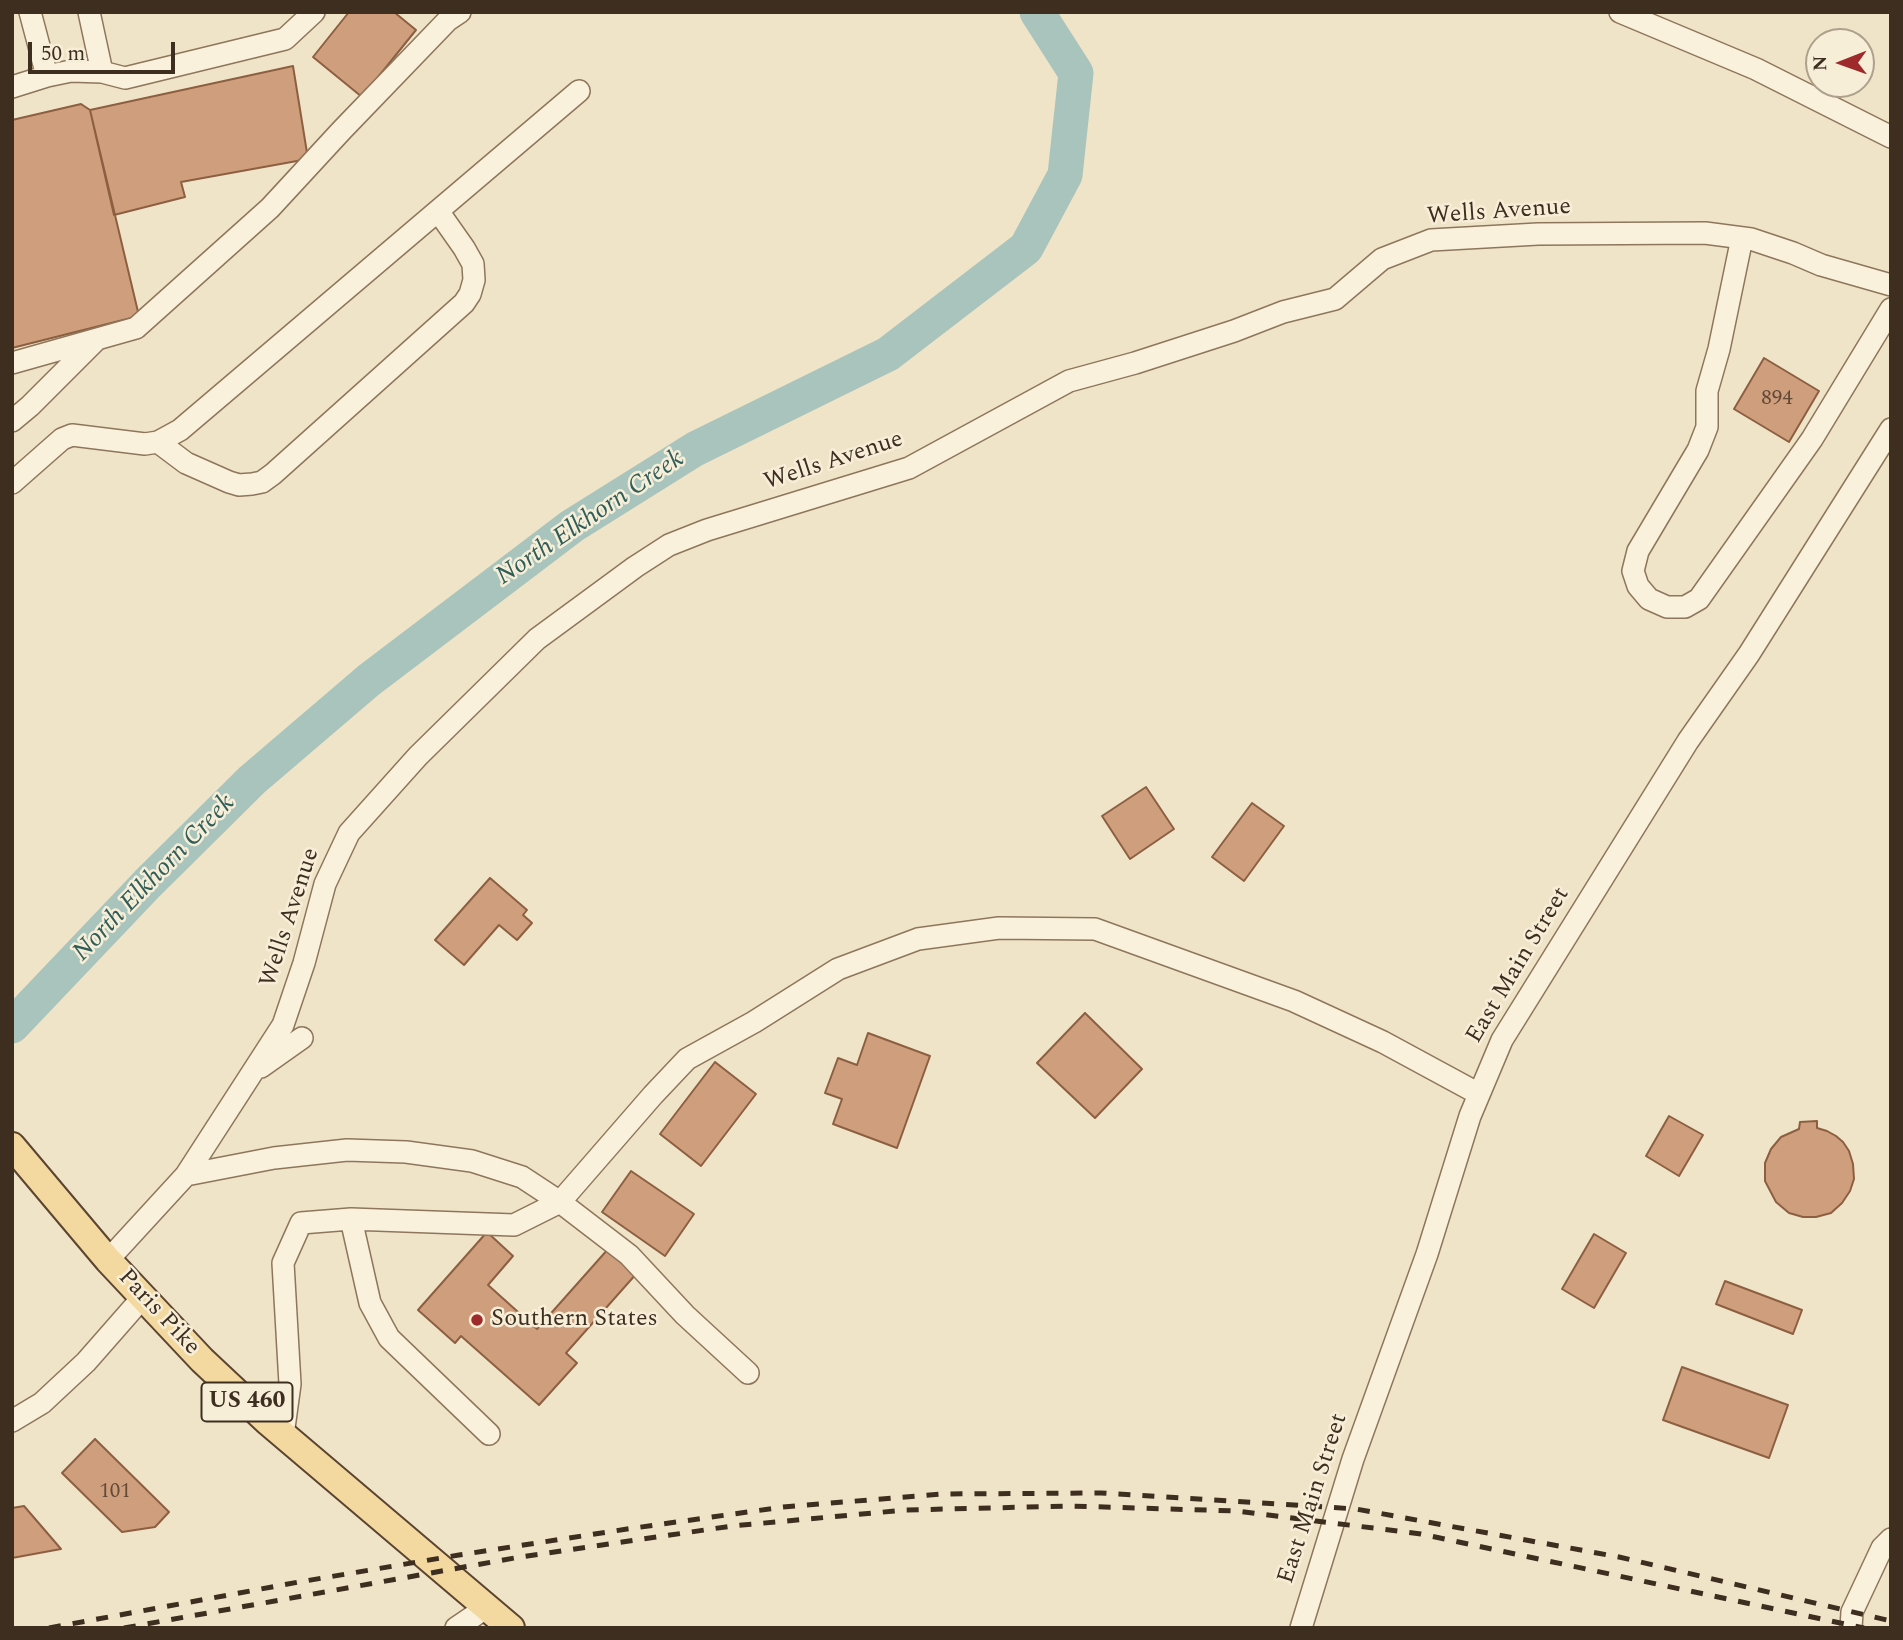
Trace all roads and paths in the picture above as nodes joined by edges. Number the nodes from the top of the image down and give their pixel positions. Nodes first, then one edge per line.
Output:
1 (30, 12) edge
2 (89, 12) edge
3 (314, 12) edge
4 (460, 12) edge
5 (1620, 12) edge
6 (102, 72) junction
7 (47, 76) junction
8 (12, 87) edge
9 (579, 91) dead end
10 (1891, 137) edge
11 (438, 211) junction
12 (1742, 238) junction
13 (1891, 285) edge
14 (1891, 309) edge
15 (97, 339) junction
16 (12, 363) edge
17 (12, 421) edge
18 (1891, 429) edge
19 (158, 442) junction
20 (12, 483) edge
21 (302, 1038) dead end
22 (251, 1074) junction
23 (1479, 1094) junction
24 (12, 1146) edge
25 (186, 1175) junction
26 (561, 1202) junction
27 (351, 1219) junction
28 (108, 1260) junction
29 (143, 1297) junction
30 (748, 1373) dead end
31 (12, 1421) edge
32 (489, 1434) dead end
33 (283, 1435) junction
34 (1891, 1539) edge
35 (487, 1607) junction
36 (456, 1628) edge
37 (511, 1628) edge
38 (1301, 1628) edge
39 (1851, 1628) edge

1 - 7 street
2 - 6 street
3 - 6 street
4 - 15 street
5 - 10 street
6 - 7 street
7 - 8 street
9 - 11 street
11 - 19 street
11 - 19 street
12 - 13 street, Wells Avenue
12 - 14 street
12 - 22 street, Wells Avenue
15 - 16 street
15 - 17 street
18 - 23 street, East Main Street
19 - 20 street
21 - 22 street
22 - 25 street, Wells Avenue
23 - 26 street
23 - 38 street, East Main Street
24 - 28 main road, Paris Pike / US 460
25 - 26 street
25 - 28 street, Wells Avenue
26 - 27 street
26 - 30 street
27 - 32 street
27 - 33 street
28 - 29 main road, Paris Pike / US 460
29 - 31 street
29 - 33 main road, Paris Pike / US 460
33 - 35 main road, Paris Pike / US 460
34 - 39 street
35 - 36 street
35 - 37 main road, Paris Pike / US 460

